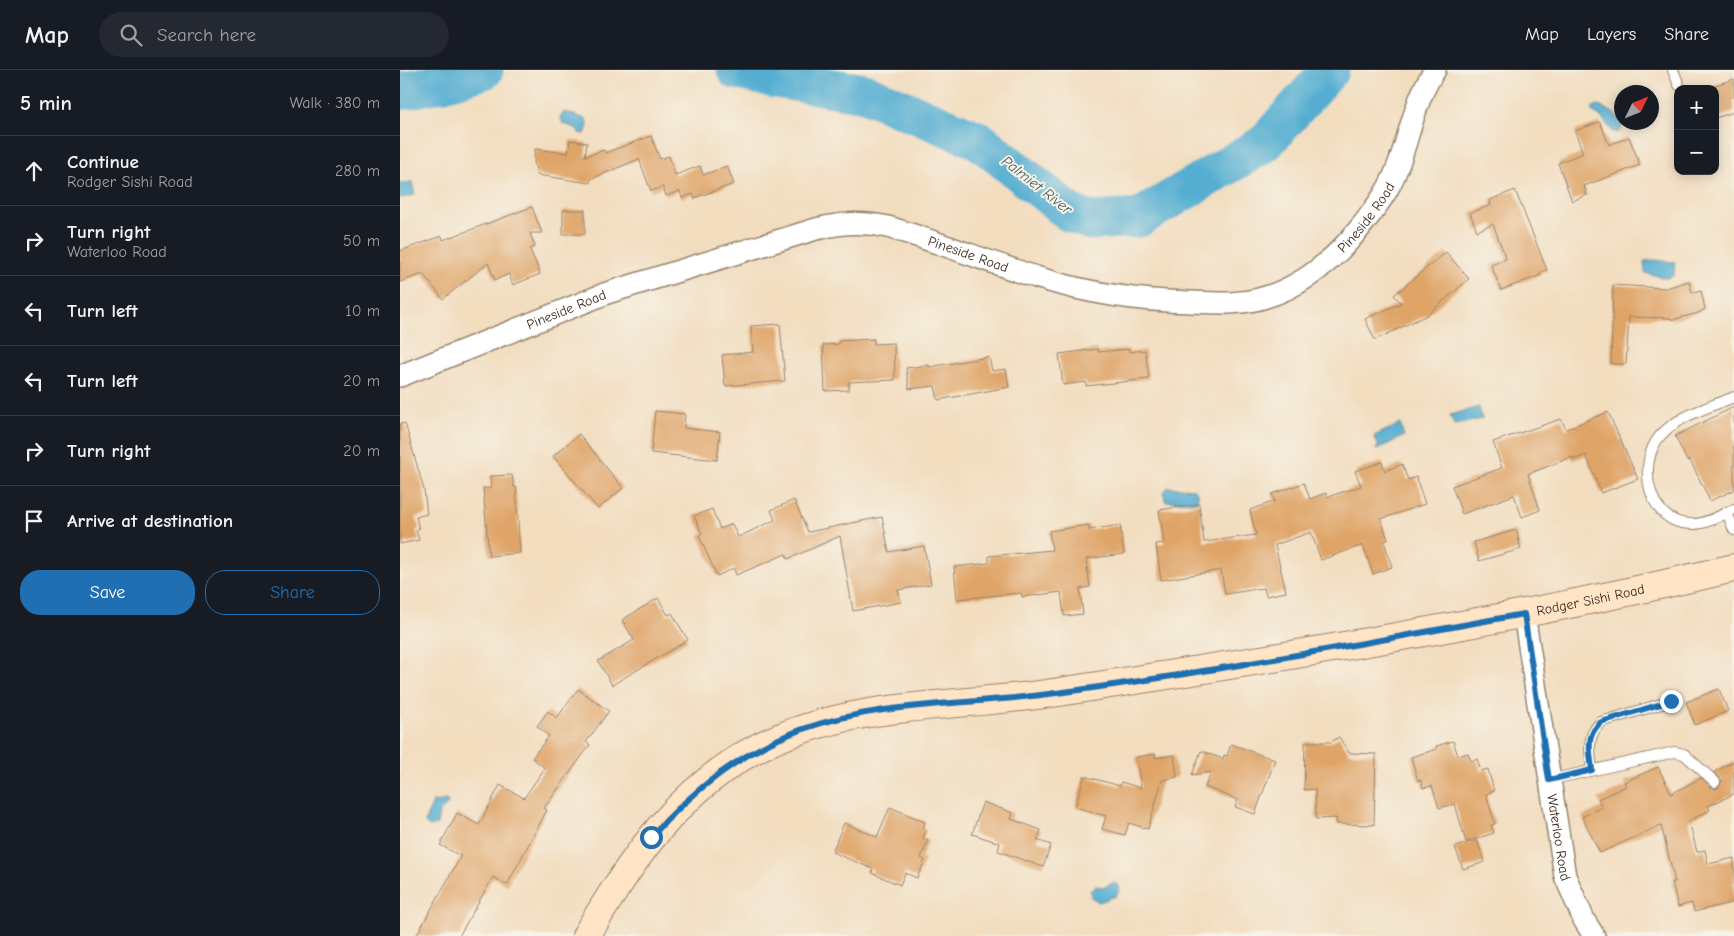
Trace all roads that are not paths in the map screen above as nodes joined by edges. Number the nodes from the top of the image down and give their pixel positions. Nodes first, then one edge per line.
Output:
1 (1435, 70) edge
2 (1673, 70) edge
3 (1679, 85) dead end
4 (400, 376) edge
5 (1734, 397) edge
6 (1731, 510) edge
7 (1734, 530) edge
8 (1734, 568) edge
9 (1524, 614) junction
10 (1671, 701) dead end
11 (1592, 770) junction
12 (1549, 780) junction
13 (1715, 782) dead end
14 (586, 936) edge
15 (1594, 936) edge

1 - 4 street, Pineside Road
2 - 3 lane
5 - 6 lane
6 - 7 lane
8 - 9 main road, Rodger Sishi Road
9 - 12 street, Waterloo Road
9 - 14 main road, Rodger Sishi Road
10 - 11 lane
11 - 12 lane
11 - 13 lane
12 - 15 street, Waterloo Road

